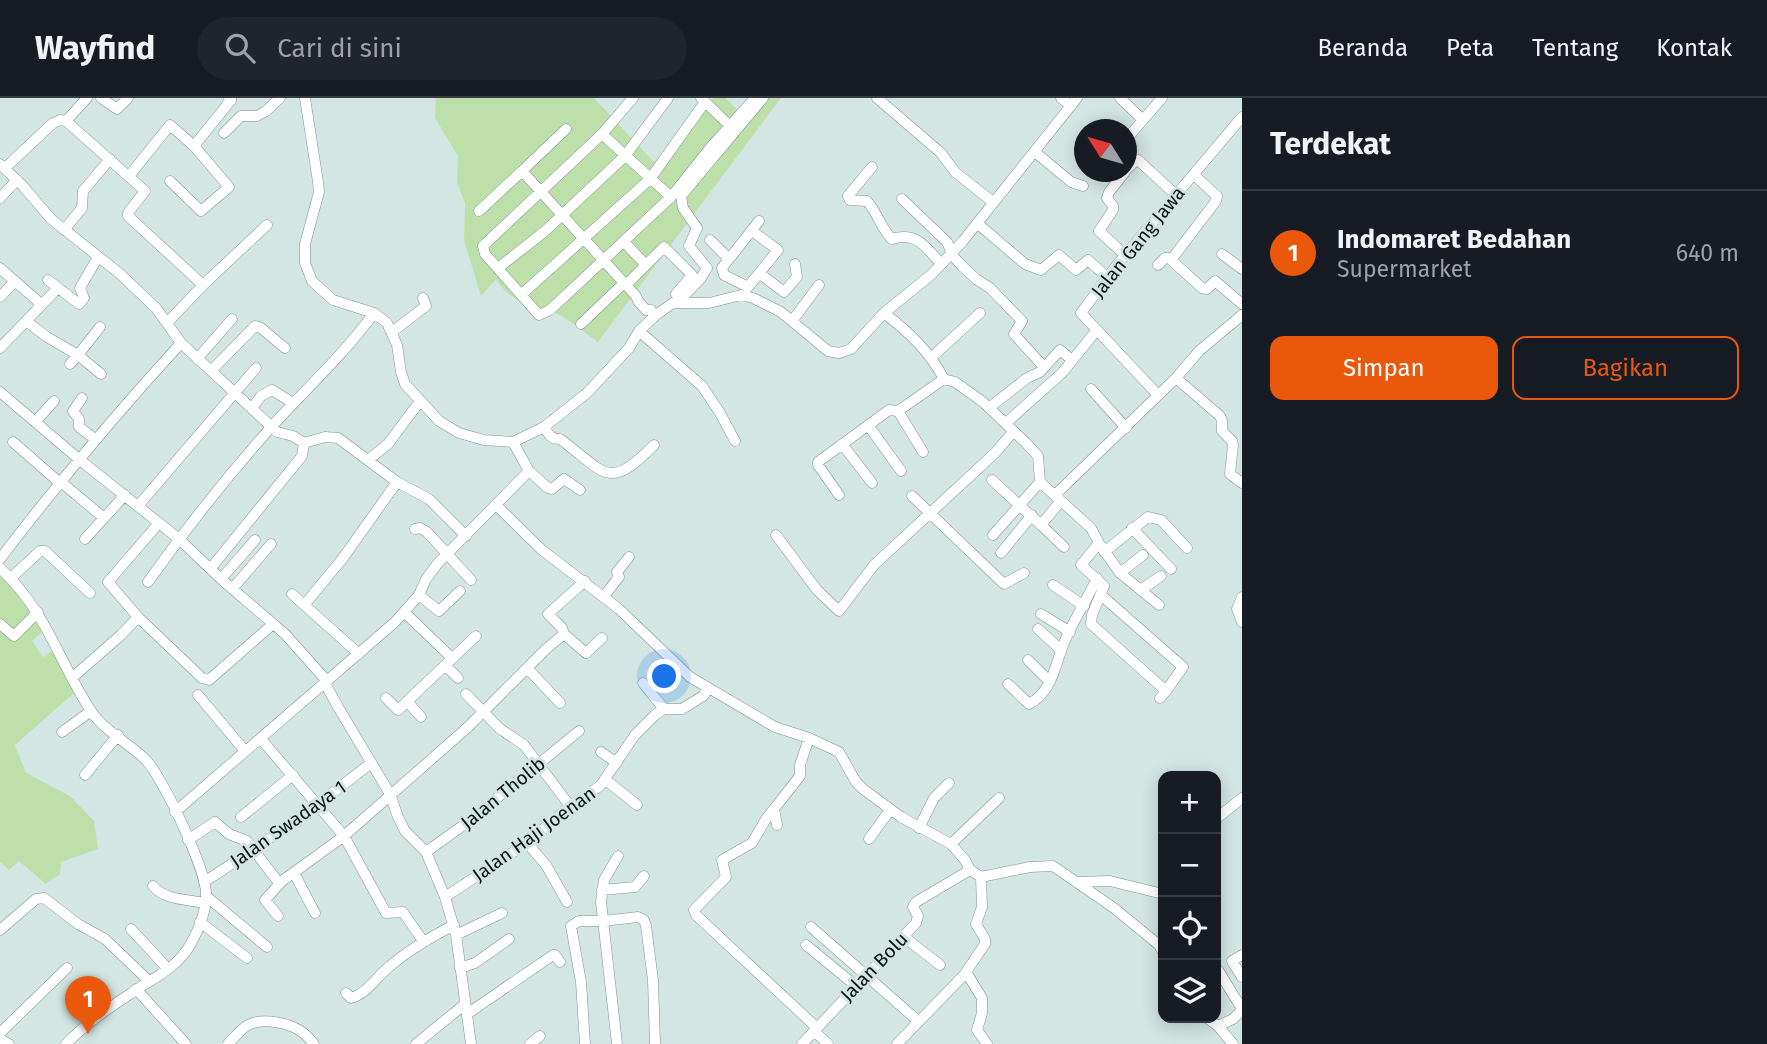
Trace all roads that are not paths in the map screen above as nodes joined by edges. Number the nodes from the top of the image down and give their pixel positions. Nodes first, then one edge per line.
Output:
1 (87, 98) edge
2 (101, 98) edge
3 (128, 98) edge
4 (279, 98) edge
5 (305, 98) edge
6 (633, 98) edge
7 (668, 98) edge
8 (763, 98) edge
9 (877, 98) edge
10 (1061, 98) edge
11 (1120, 98) edge
12 (1162, 98) edge
13 (231, 99) edge
14 (703, 100) edge
15 (751, 100) edge
16 (1074, 102) edge
17 (1242, 117) edge
18 (1143, 120) junction
19 (66, 121) junction
20 (730, 125) junction
21 (1137, 127) edge
22 (566, 129) dead end
23 (223, 133) dead end
24 (602, 134) junction
25 (194, 146) junction
26 (1035, 152) junction
27 (625, 156) junction
28 (110, 159) junction
29 (1137, 160) edge
30 (2, 166) edge
31 (872, 167) dead end
32 (522, 171) junction
33 (1194, 175) junction
34 (129, 176) junction
35 (650, 179) junction
36 (17, 180) junction
37 (170, 181) dead end
38 (1117, 182) edge
39 (1083, 186) dead end
40 (540, 191) junction
41 (1177, 196) junction
42 (671, 197) junction
43 (0, 198) edge
44 (902, 199) dead end
45 (993, 202) junction
46 (479, 211) dead end
47 (561, 214) junction
48 (760, 221) dead end
49 (977, 223) junction
50 (267, 225) dead end
51 (64, 230) junction
52 (752, 231) junction
53 (584, 239) junction
54 (710, 240) dead end
55 (624, 242) junction
56 (952, 253) junction
57 (1222, 254) dead end
58 (1125, 255) junction
59 (98, 257) junction
60 (1171, 258) junction
61 (729, 259) junction
62 (604, 260) junction
63 (795, 264) dead end
64 (941, 264) junction
65 (646, 265) junction
66 (1158, 265) dead end
67 (0, 268) edge
68 (498, 268) junction
69 (1242, 269) edge
70 (759, 274) junction
71 (1107, 277) junction
72 (48, 280) dead end
73 (15, 281) junction
74 (625, 284) junction
75 (203, 285) junction
76 (819, 285) dead end
77 (58, 288) junction
78 (741, 289) junction
79 (521, 295) junction
80 (0, 297) edge
81 (423, 298) dead end
82 (677, 298) junction
83 (41, 304) junction
84 (1242, 304) edge
85 (374, 313) junction
86 (654, 313) junction
87 (884, 313) junction
88 (980, 313) dead end
89 (1242, 315) edge
90 (232, 319) dead end
91 (26, 321) junction
92 (792, 321) junction
93 (168, 322) junction
94 (581, 324) dead end
95 (100, 327) dead end
96 (639, 331) junction
97 (1096, 331) junction
98 (392, 332) junction
99 (181, 343) junction
100 (0, 348) edge
101 (285, 348) dead end
102 (78, 355) junction
103 (932, 357) junction
104 (197, 359) junction
105 (1072, 360) junction
106 (70, 364) dead end
107 (1044, 367) junction
108 (256, 368) dead end
109 (211, 371) junction
110 (101, 374) dead end
111 (1176, 378) junction
112 (944, 379) junction
113 (1091, 390) dead end
114 (236, 392) junction
115 (1, 395) edge
116 (1158, 395) junction
117 (82, 398) dead end
118 (54, 401) dead end
119 (420, 401) junction
120 (293, 403) junction
121 (990, 407) junction
122 (252, 408) junction
123 (898, 411) junction
124 (36, 421) junction
125 (868, 425) junction
126 (272, 426) junction
127 (544, 427) junction
128 (1009, 428) junction
129 (1126, 428) junction
130 (95, 439) junction
131 (735, 441) dead end
132 (13, 442) dead end
133 (513, 442) junction
134 (304, 443) junction
135 (842, 444) junction
136 (653, 445) dead end
137 (923, 452) dead end
138 (79, 460) junction
139 (368, 460) junction
140 (529, 471) junction
141 (901, 471) dead end
142 (992, 480) dead end
143 (60, 482) junction
144 (397, 482) junction
145 (1040, 482) junction
146 (872, 483) dead end
147 (1242, 484) edge
148 (580, 490) dead end
149 (125, 495) junction
150 (839, 495) dead end
151 (912, 496) dead end
152 (1058, 498) junction
153 (496, 505) junction
154 (138, 506) junction
155 (1020, 506) junction
156 (929, 512) junction
157 (1032, 516) junction
158 (104, 518) junction
159 (159, 523) junction
160 (1041, 524) junction
161 (1132, 528) junction
162 (415, 529) dead end
163 (993, 535) dead end
164 (466, 536) junction
165 (776, 536) dead end
166 (179, 538) junction
167 (85, 539) dead end
168 (255, 540) dead end
169 (271, 544) dead end
170 (1064, 547) dead end
171 (1101, 547) junction
172 (1187, 548) dead end
173 (1001, 553) dead end
174 (447, 555) junction
175 (1143, 555) dead end
176 (629, 557) dead end
177 (0, 559) edge
178 (0, 568) edge
179 (211, 568) junction
180 (1171, 569) dead end
181 (1024, 573) dead end
182 (1120, 573) junction
183 (1161, 576) dead end
184 (1097, 578) junction
185 (11, 579) junction
186 (221, 579) junction
187 (471, 580) dead end
188 (585, 581) junction
189 (148, 582) dead end
190 (1053, 585) dead end
191 (232, 589) junction
192 (1142, 589) junction
193 (460, 590) dead end
194 (90, 593) dead end
195 (292, 594) dead end
196 (419, 595) junction
197 (1101, 595) junction
198 (604, 596) junction
199 (1242, 597) edge
200 (305, 604) junction
201 (1159, 605) dead end
202 (1084, 606) junction
203 (38, 612) junction
204 (404, 612) junction
205 (1041, 614) dead end
206 (138, 617) junction
207 (1242, 622) edge
208 (0, 624) edge
209 (273, 624) junction
210 (1038, 629) dead end
211 (1070, 632) junction
212 (564, 634) junction
213 (476, 636) dead end
214 (602, 638) dead end
215 (1061, 650) junction
216 (359, 654) junction
217 (1028, 660) dead end
218 (449, 662) junction
219 (528, 669) junction
220 (73, 677) junction
221 (458, 678) dead end
222 (327, 680) junction
223 (643, 682) dead end
224 (1050, 682) junction
225 (1008, 684) dead end
226 (708, 689) junction
227 (466, 694) dead end
228 (198, 695) dead end
229 (386, 698) dead end
230 (407, 701) junction
231 (560, 703) dead end
232 (664, 709) junction
233 (91, 711) junction
234 (485, 711) junction
235 (421, 717) dead end
236 (579, 731) dead end
237 (62, 732) dead end
238 (118, 735) junction
239 (809, 738) junction
240 (261, 739) junction
241 (245, 751) junction
242 (601, 752) dead end
243 (370, 763) junction
244 (617, 763) junction
245 (540, 764) junction
246 (85, 775) dead end
247 (293, 775) junction
248 (606, 780) junction
249 (949, 783) dead end
250 (390, 794) junction
251 (999, 798) dead end
252 (1242, 798) edge
253 (318, 805) junction
254 (637, 805) dead end
255 (570, 806) junction
256 (774, 809) junction
257 (890, 810) junction
258 (175, 812) junction
259 (1221, 816) edge
260 (242, 817) dead end
261 (777, 825) dead end
262 (919, 828) junction
263 (344, 836) junction
264 (869, 839) dead end
265 (188, 840) junction
266 (527, 843) junction
267 (951, 844) junction
268 (254, 851) junction
269 (425, 852) junction
270 (618, 856) dead end
271 (970, 870) junction
272 (294, 873) junction
273 (643, 876) dead end
274 (981, 877) junction
275 (204, 882) junction
276 (1076, 882) junction
277 (279, 883) junction
278 (153, 886) dead end
279 (602, 890) junction
280 (1158, 893) edge
281 (445, 897) junction
282 (205, 899) junction
283 (567, 902) dead end
284 (314, 913) dead end
285 (502, 913) dead end
286 (278, 916) dead end
287 (200, 922) junction
288 (603, 922) junction
289 (811, 927) dead end
290 (131, 929) dead end
291 (0, 930) edge
292 (455, 930) junction
293 (904, 937) junction
294 (509, 939) dead end
295 (423, 942) junction
296 (1158, 943) edge
297 (806, 945) dead end
298 (267, 947) dead end
299 (1242, 955) edge
300 (247, 958) dead end
301 (559, 962) dead end
302 (940, 965) dead end
303 (67, 968) dead end
304 (460, 968) junction
305 (168, 969) junction
306 (966, 973) junction
307 (866, 975) junction
308 (1221, 975) edge
309 (1240, 975) edge
310 (149, 981) junction
311 (1225, 982) junction
312 (856, 986) junction
313 (136, 989) junction
314 (346, 993) dead end
315 (466, 1009) junction
316 (1242, 1009) edge
317 (918, 1021) junction
318 (1214, 1023) edge
319 (1218, 1026) junction
320 (815, 1029) junction
321 (0, 1033) edge
322 (540, 1036) dead end
323 (0, 1039) edge
324 (9, 1044) edge
325 (66, 1044) edge
326 (186, 1044) edge
327 (228, 1044) edge
328 (314, 1044) edge
329 (416, 1044) edge
330 (471, 1044) edge
331 (530, 1044) edge
332 (585, 1044) edge
333 (617, 1044) edge
334 (655, 1044) edge
335 (802, 1044) edge
336 (828, 1044) edge
337 (897, 1044) edge
338 (987, 1044) edge
339 (1233, 1044) edge

1 - 19 street
2 - 3 street
4 - 23 street
5 - 85 street
6 - 24 street
7 - 27 street
8 - 82 street
9 - 45 street
10 - 16 street
11 - 18 street
12 - 18 street
13 - 25 street
14 - 20 street
14 - 35 street
15 - 20 street
16 - 26 street
17 - 33 street, Jalan Gang Jawa
18 - 21 street
19 - 28 street
19 - 30 street
20 - 42 street
22 - 32 street
24 - 27 street
24 - 40 street
25 - 34 street
25 - 37 street
26 - 39 street
26 - 45 street
27 - 35 street
27 - 47 street
28 - 34 street
28 - 51 street
29 - 41 street
30 - 36 street
31 - 64 street
32 - 40 street
32 - 46 street
33 - 41 street, Jalan Gang Jawa
33 - 60 street
34 - 75 street
35 - 42 street
35 - 53 street
36 - 43 street
36 - 51 street
38 - 58 street
40 - 47 street
40 - 68 street
41 - 58 street, Jalan Gang Jawa
42 - 55 street
44 - 56 street
45 - 49 street
47 - 53 street
47 - 68 street
48 - 52 street
49 - 56 street
49 - 71 street
50 - 75 street
51 - 59 street
52 - 61 street
52 - 70 street
53 - 62 street
53 - 79 street
54 - 61 street
55 - 62 street
55 - 65 street
56 - 64 street
56 - 107 street
57 - 69 street
58 - 71 street, Jalan Gang Jawa
59 - 77 street
59 - 93 street
60 - 66 street
60 - 84 street
61 - 78 street
62 - 74 street
62 - 79 street
63 - 70 street
64 - 87 street
65 - 74 street
65 - 82 street
67 - 73 street
68 - 79 street
70 - 78 street
71 - 97 street, Jalan Gang Jawa
72 - 77 street
73 - 80 street
73 - 83 street
74 - 86 street
74 - 94 street
75 - 93 street
76 - 92 street
77 - 83 street
78 - 82 street
78 - 92 street
81 - 98 street
82 - 86 street
83 - 91 street
85 - 98 street
85 - 120 street
86 - 96 street
87 - 92 street
87 - 103 street
88 - 103 street
89 - 111 street
90 - 104 street
91 - 100 street
91 - 102 street
93 - 99 street
95 - 102 street
96 - 127 street
96 - 131 street
97 - 105 street
97 - 116 street, Jalan Gang Jawa
98 - 119 street
99 - 104 street
99 - 130 street
101 - 109 street
102 - 106 street
102 - 110 street
103 - 112 street
104 - 109 street
105 - 107 street
105 - 128 street
107 - 121 street
108 - 114 street
109 - 114 street
111 - 116 street
111 - 147 street
112 - 121 street
112 - 123 street
113 - 129 street
114 - 122 street
114 - 154 street
115 - 124 street
116 - 129 street
117 - 130 street
118 - 124 street
119 - 133 street
119 - 139 street
120 - 122 street
120 - 126 street
121 - 128 street
122 - 126 street
123 - 125 street
123 - 137 street
124 - 138 street
125 - 135 street
125 - 141 street
126 - 134 street
126 - 166 street
127 - 133 street
127 - 136 street
128 - 145 street
128 - 156 street
129 - 152 street
130 - 138 street
132 - 143 street
133 - 140 street
134 - 139 street
134 - 179 street
135 - 146 street
135 - 150 street
138 - 143 street
138 - 149 street
139 - 144 street
140 - 148 street
140 - 153 street
142 - 155 street
143 - 158 street
143 - 177 street
144 - 164 street
144 - 200 street
145 - 152 street
145 - 155 street
149 - 154 street
149 - 158 street
151 - 156 street
152 - 160 street
152 - 171 street
153 - 164 street
153 - 188 street
154 - 159 street
155 - 157 street
155 - 163 street
156 - 165 street
156 - 181 street
157 - 160 street
157 - 173 street
158 - 167 street
159 - 166 street
159 - 206 street
160 - 170 street
161 - 171 street
161 - 172 street
161 - 180 street
162 - 174 street
164 - 174 street
166 - 179 street
166 - 189 street
168 - 186 street
169 - 191 street
171 - 182 street
171 - 184 street
174 - 187 street
174 - 196 street
175 - 182 street
176 - 198 street
178 - 185 street
179 - 186 street
182 - 192 street
183 - 192 street
184 - 197 street
184 - 202 street
185 - 194 street
185 - 203 street
186 - 191 street
188 - 198 street
188 - 212 street
190 - 202 street
191 - 209 street
192 - 201 street
193 - 196 street
195 - 200 street
196 - 204 street
197 - 197 street
198 - 226 street
199 - 207 street
200 - 216 street
202 - 211 street
203 - 208 street
203 - 220 street
204 - 216 street
204 - 218 street
205 - 211 street
206 - 209 street
206 - 220 street
209 - 222 street
210 - 215 street
211 - 215 street
212 - 214 street
212 - 219 street
213 - 218 street
215 - 224 street
216 - 222 street
217 - 224 street
218 - 221 street
218 - 230 street
219 - 231 street
219 - 234 street
220 - 233 street
222 - 240 street
222 - 243 street
223 - 232 street
224 - 225 street
226 - 232 street, Jalan Haji Joenan
226 - 239 street
227 - 234 street
228 - 241 street
229 - 230 street
230 - 235 street
232 - 244 street, Jalan Haji Joenan
233 - 237 street
233 - 238 street
234 - 245 street
234 - 250 street
236 - 245 street, Jalan Tholib
238 - 246 street
238 - 258 street
239 - 256 street
239 - 257 street
240 - 241 street
240 - 247 street
241 - 258 street
242 - 244 street
243 - 250 street
243 - 253 street, Jalan Swadaya 1
244 - 248 street, Jalan Haji Joenan
245 - 255 street
245 - 269 street, Jalan Tholib
247 - 253 street
247 - 260 street
248 - 254 street
248 - 255 street, Jalan Haji Joenan
249 - 262 street
250 - 263 street
250 - 269 street
251 - 267 street
252 - 259 street
253 - 263 street
253 - 268 street, Jalan Swadaya 1
255 - 266 street, Jalan Haji Joenan
256 - 261 street
256 - 320 street
257 - 262 street
257 - 264 street
258 - 265 street
262 - 267 street
263 - 272 street
263 - 295 street
265 - 268 street
265 - 275 street
266 - 281 street, Jalan Haji Joenan
266 - 283 street
267 - 271 street
268 - 275 street, Jalan Swadaya 1
268 - 277 street
269 - 281 street
270 - 279 street
271 - 274 street
271 - 293 street, Jalan Bolu
272 - 277 street
272 - 284 street
273 - 279 street
274 - 276 street
274 - 306 street
275 - 282 street
276 - 280 street
276 - 296 street
277 - 286 street
278 - 282 street
279 - 288 street
281 - 292 street
282 - 287 street
282 - 298 street
285 - 292 street
287 - 300 street
287 - 305 street
288 - 332 street
288 - 333 street
288 - 334 street
289 - 307 street
290 - 305 street
291 - 310 street
292 - 295 street
292 - 304 street
293 - 302 street
293 - 307 street, Jalan Bolu
294 - 304 street
295 - 314 street
297 - 312 street
299 - 309 street
301 - 315 street
303 - 321 street
304 - 315 street
305 - 310 street
306 - 317 street
306 - 338 street
307 - 312 street, Jalan Bolu
307 - 317 street
308 - 311 street
309 - 311 street
310 - 313 street
311 - 316 street
312 - 320 street, Jalan Bolu
313 - 325 street
313 - 326 street
315 - 329 street
315 - 330 street
316 - 319 street
317 - 337 street
318 - 319 street
319 - 339 street
320 - 335 street, Jalan Bolu
320 - 336 street
322 - 331 street
323 - 324 street
327 - 328 street

